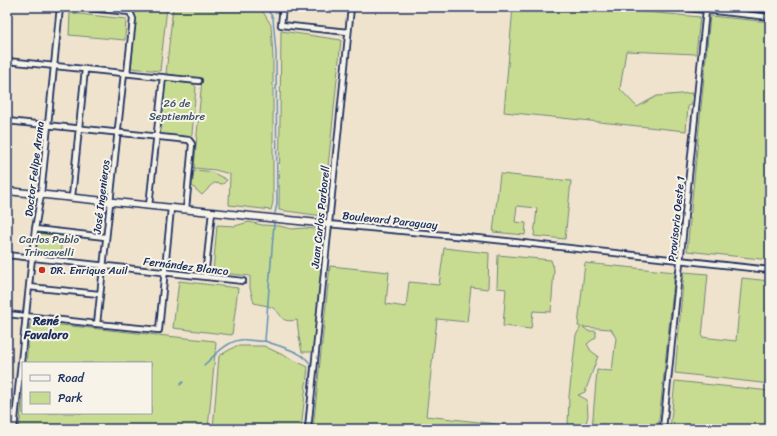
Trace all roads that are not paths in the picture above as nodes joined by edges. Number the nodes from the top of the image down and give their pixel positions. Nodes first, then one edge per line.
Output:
1 (60, 7) edge
2 (76, 7) edge
3 (283, 7) edge
4 (351, 7) edge
5 (678, 7) edge
6 (706, 10) junction
7 (770, 17) edge
8 (348, 32) junction
9 (7, 61) edge
10 (54, 66) junction
11 (84, 69) junction
12 (126, 73) junction
13 (163, 77) junction
14 (199, 81) dead end
15 (7, 121) edge
16 (48, 125) junction
17 (79, 128) junction
18 (118, 132) junction
19 (157, 136) junction
20 (8, 191) edge
21 (41, 194) junction
22 (72, 197) junction
23 (110, 202) junction
24 (7, 203) edge
25 (149, 206) junction
26 (171, 208) junction
27 (186, 209) junction
28 (212, 212) junction
29 (328, 224) junction
30 (35, 229) junction
31 (105, 237) junction
32 (7, 255) edge
33 (32, 258) junction
34 (681, 260) junction
35 (102, 265) junction
36 (770, 270) edge
37 (165, 272) junction
38 (204, 277) junction
39 (243, 282) dead end
40 (29, 287) junction
41 (99, 294) junction
42 (7, 314) edge
43 (27, 316) junction
44 (97, 324) junction
45 (14, 429) edge
46 (308, 429) edge
47 (663, 429) edge

1 - 10 street, Doctor Felipe Arana
2 - 12 street, José Ingenieros
3 - 8 street
4 - 8 street, Juan Carlos Parborell
5 - 6 street
6 - 7 street
6 - 34 street, Provisoria Oeste 1
8 - 29 street, Juan Carlos Parborell
9 - 10 street
10 - 11 street
10 - 16 street, Doctor Felipe Arana
11 - 12 street
11 - 17 street
12 - 13 street
12 - 18 street, José Ingenieros
13 - 14 street
13 - 19 street
15 - 16 street
16 - 17 street
16 - 21 street, Doctor Felipe Arana
17 - 18 street
17 - 22 street
18 - 19 street
18 - 23 street, José Ingenieros
19 - 25 street
19 - 27 street
20 - 21 street, Boulevard Paraguay
20 - 24 street
21 - 22 street, Boulevard Paraguay
21 - 30 street, Doctor Felipe Arana
22 - 23 street, Boulevard Paraguay
23 - 25 street, Boulevard Paraguay
23 - 31 street, José Ingenieros
25 - 26 street, Boulevard Paraguay
26 - 27 street, Boulevard Paraguay
26 - 37 street
27 - 28 street, Boulevard Paraguay
28 - 29 street, Boulevard Paraguay
28 - 38 street
29 - 34 street, Boulevard Paraguay
29 - 46 street, Juan Carlos Parborell
30 - 31 street
30 - 33 street, Doctor Felipe Arana
31 - 35 street, José Ingenieros
32 - 33 street, Fernández Blanco
33 - 35 street, Fernández Blanco
33 - 40 street, Doctor Felipe Arana
34 - 36 street, Boulevard Paraguay
34 - 47 street, Provisoria Oeste 1
35 - 37 street, Fernández Blanco
35 - 41 street, José Ingenieros
37 - 38 street, Fernández Blanco
37 - 44 street
38 - 39 street, Fernández Blanco
40 - 41 street
40 - 43 street, Doctor Felipe Arana
41 - 44 street, José Ingenieros
42 - 43 street
43 - 44 street
43 - 45 street, Doctor Felipe Arana

